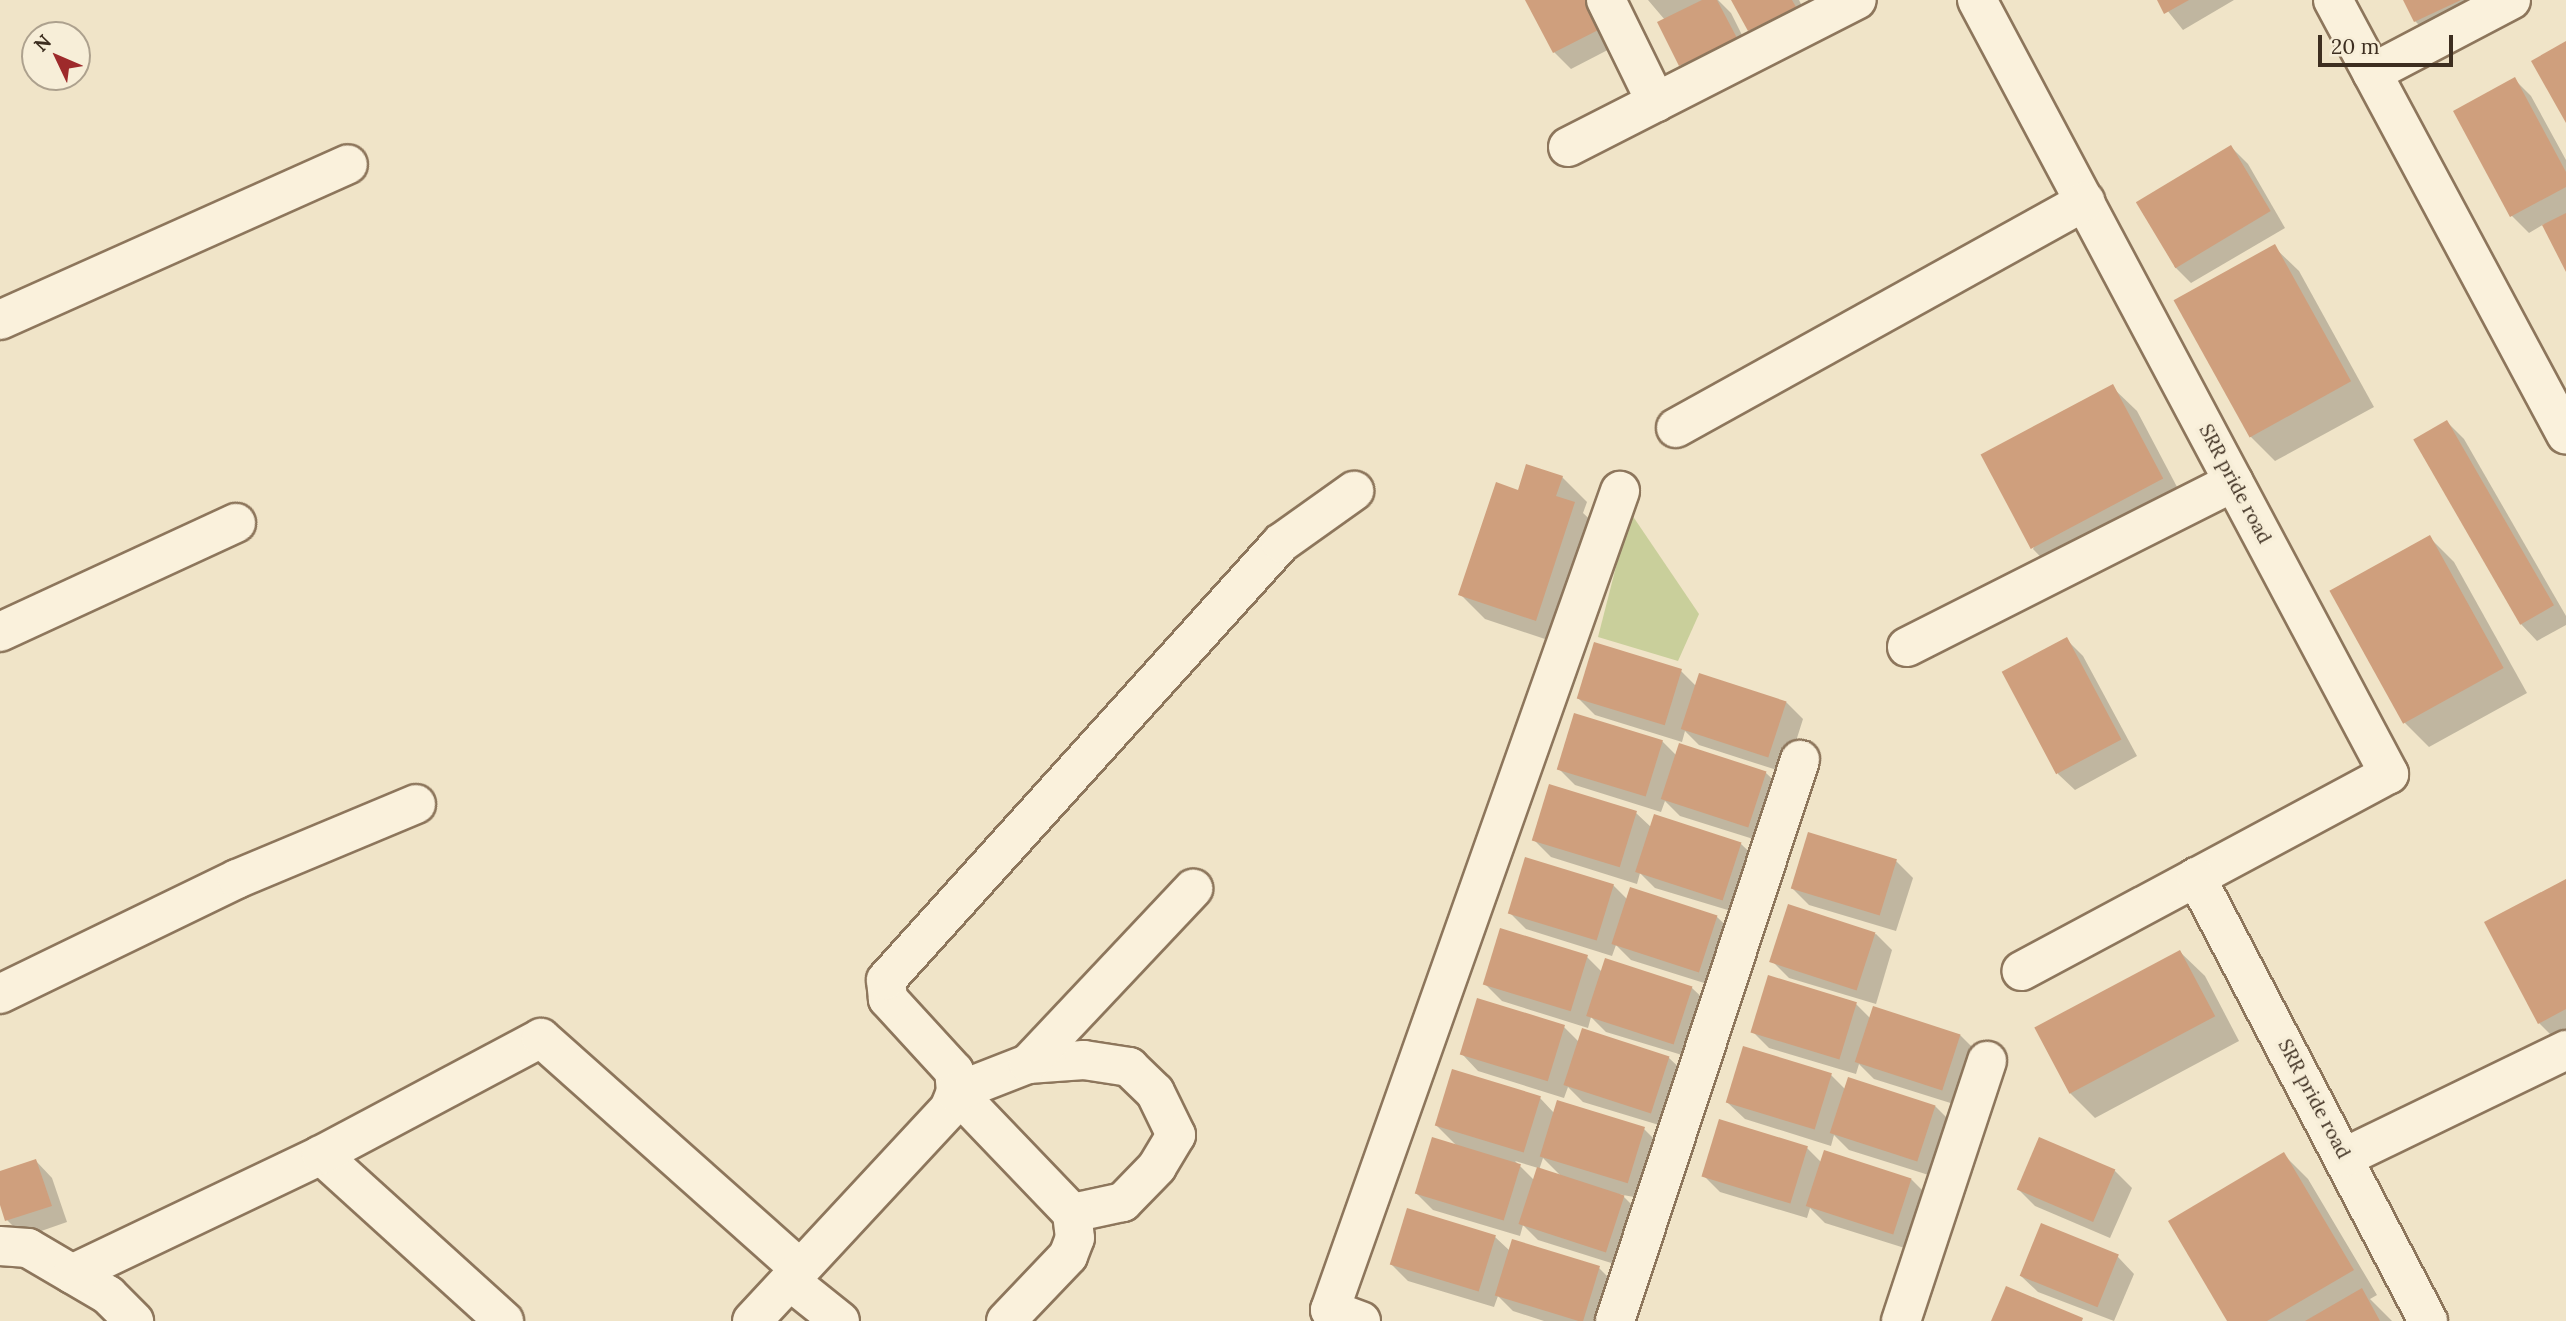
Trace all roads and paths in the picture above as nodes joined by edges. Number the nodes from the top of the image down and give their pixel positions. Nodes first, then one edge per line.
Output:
1 (1606, 0) edge
2 (1857, 0) edge
3 (1977, 0) edge
4 (2333, 0) edge
5 (2511, 0) edge
6 (1809, 11) edge
7 (2372, 73) junction
8 (1656, 102) junction
9 (1568, 147) dead end
10 (348, 164) dead end
11 (2085, 201) junction
12 (0, 320) edge
13 (1676, 428) dead end
14 (2566, 435) edge
15 (2234, 482) junction
16 (1354, 491) dead end
17 (1620, 491) dead end
18 (236, 523) dead end
19 (0, 632) edge
20 (1907, 647) dead end
21 (1800, 760) dead end
22 (416, 804) dead end
23 (2196, 877) junction
24 (1194, 889) dead end
25 (2022, 971) dead end
26 (0, 994) edge
27 (2566, 1050) edge
28 (1986, 1061) dead end
29 (1028, 1064) junction
30 (956, 1092) junction
31 (321, 1155) junction
32 (2345, 1157) junction
33 (1072, 1213) junction
34 (0, 1246) edge
35 (72, 1274) junction
36 (795, 1275) junction
37 (134, 1321) edge
38 (504, 1321) edge
39 (752, 1321) edge
40 (840, 1321) edge
41 (1006, 1321) edge
42 (1361, 1321) edge
43 (1615, 1321) edge
44 (1901, 1321) edge
45 (2428, 1321) edge

1 - 8 street
2 - 6 street
3 - 11 street, SRR pride road
4 - 7 street
5 - 7 street
6 - 8 street
7 - 14 street
8 - 9 street
10 - 12 street
11 - 13 street
11 - 15 street, SRR pride road
15 - 20 street
15 - 23 street, SRR pride road
16 - 30 street
17 - 42 street
18 - 19 street
21 - 43 street
22 - 26 street
23 - 25 street, SRR pride road
23 - 32 street, SRR pride road
24 - 29 street
27 - 32 street
28 - 44 street
29 - 30 street
29 - 33 street
30 - 33 street
30 - 36 street
31 - 35 street
31 - 36 street
31 - 38 street
32 - 45 street, SRR pride road
33 - 41 street
34 - 35 street
35 - 37 street
36 - 39 street
36 - 40 street

